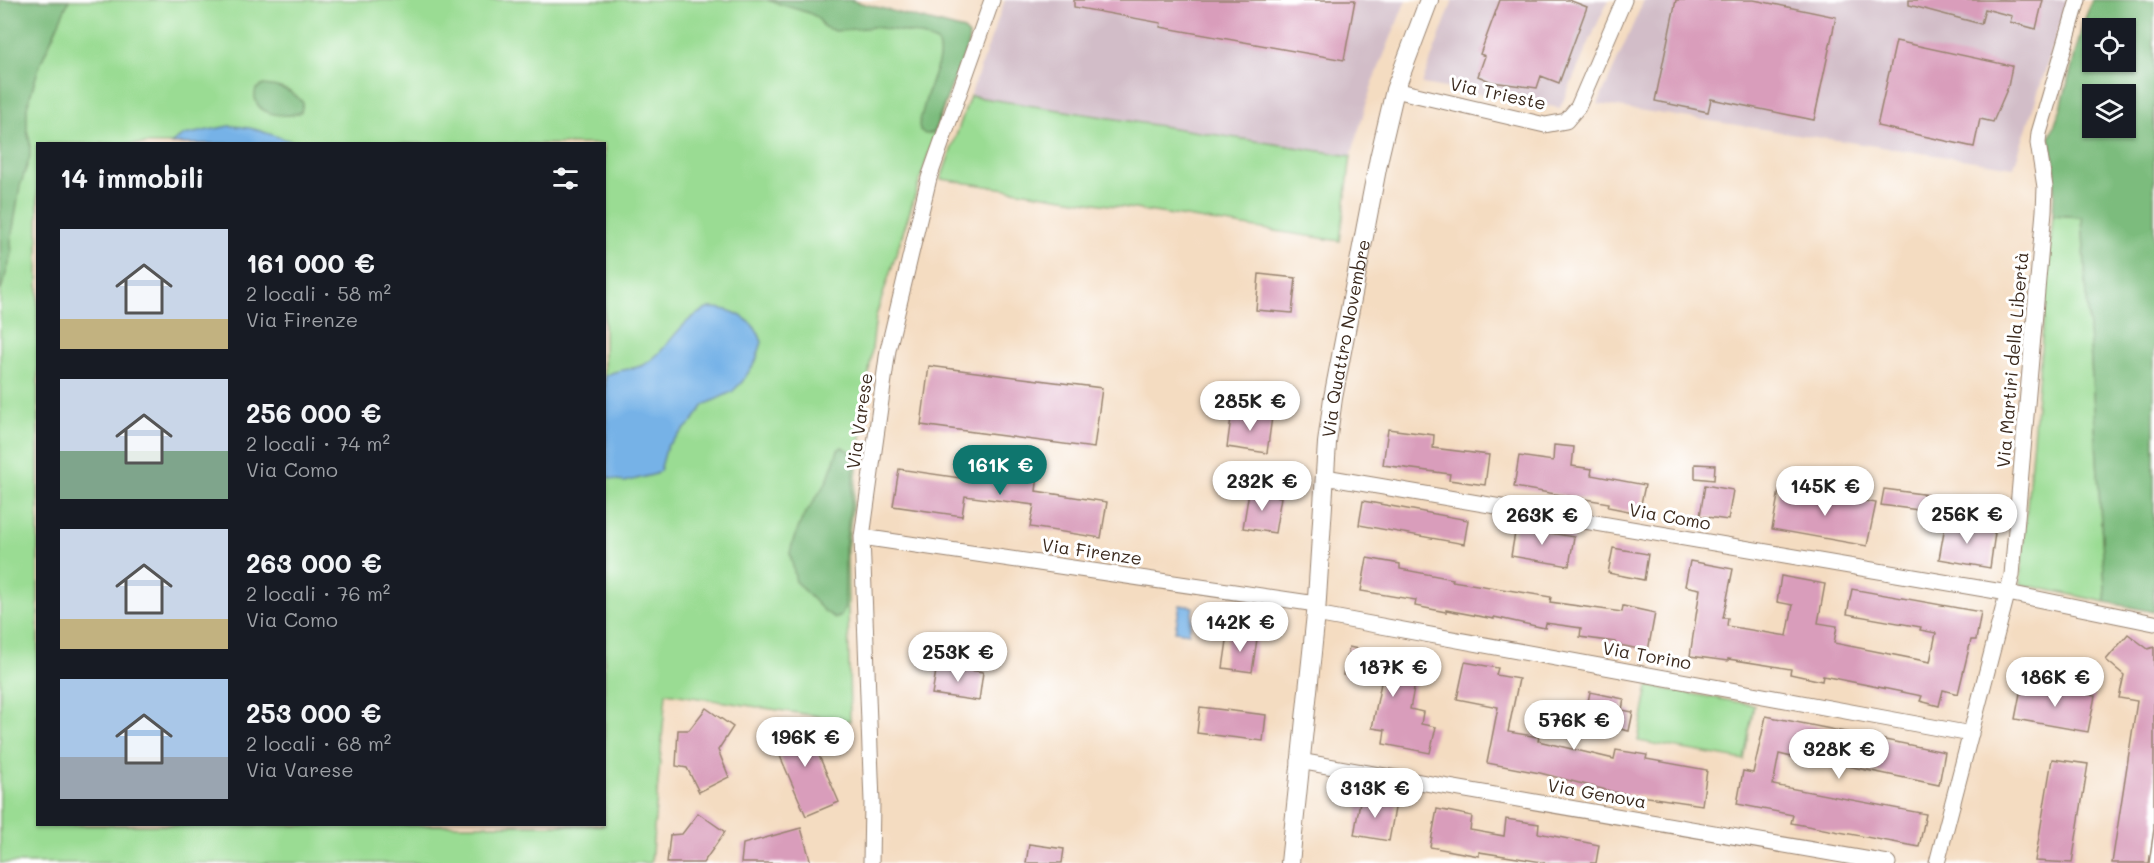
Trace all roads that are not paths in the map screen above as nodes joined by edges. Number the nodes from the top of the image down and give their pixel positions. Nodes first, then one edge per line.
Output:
1 (993, 0) edge
2 (1429, 0) edge
3 (1624, 0) edge
4 (2078, 0) edge
5 (1395, 90) junction
6 (1325, 477) junction
7 (862, 537) junction
8 (2008, 593) junction
9 (1316, 609) junction
10 (2154, 623) edge
11 (1971, 734) junction
12 (1299, 761) junction
13 (871, 863) edge
14 (1290, 863) edge
15 (1888, 863) edge
16 (1937, 863) edge

1 - 7 street, Via Varese
2 - 5 street, Via Quattro Novembre
3 - 5 street, Via Trieste
4 - 8 street, Via Martiri della Libertà
5 - 6 street, Via Quattro Novembre
6 - 8 street, Via Como
6 - 9 street, Via Quattro Novembre
7 - 9 street, Via Firenze
7 - 13 street, Via Varese
8 - 10 street, Via Como
8 - 11 street, Via Martiri della Libertà
9 - 11 street, Via Torino
9 - 12 street, Via Quattro Novembre
11 - 16 street, Via Martiri della Libertà
12 - 14 street, Via Quattro Novembre
12 - 15 street, Via Genova

